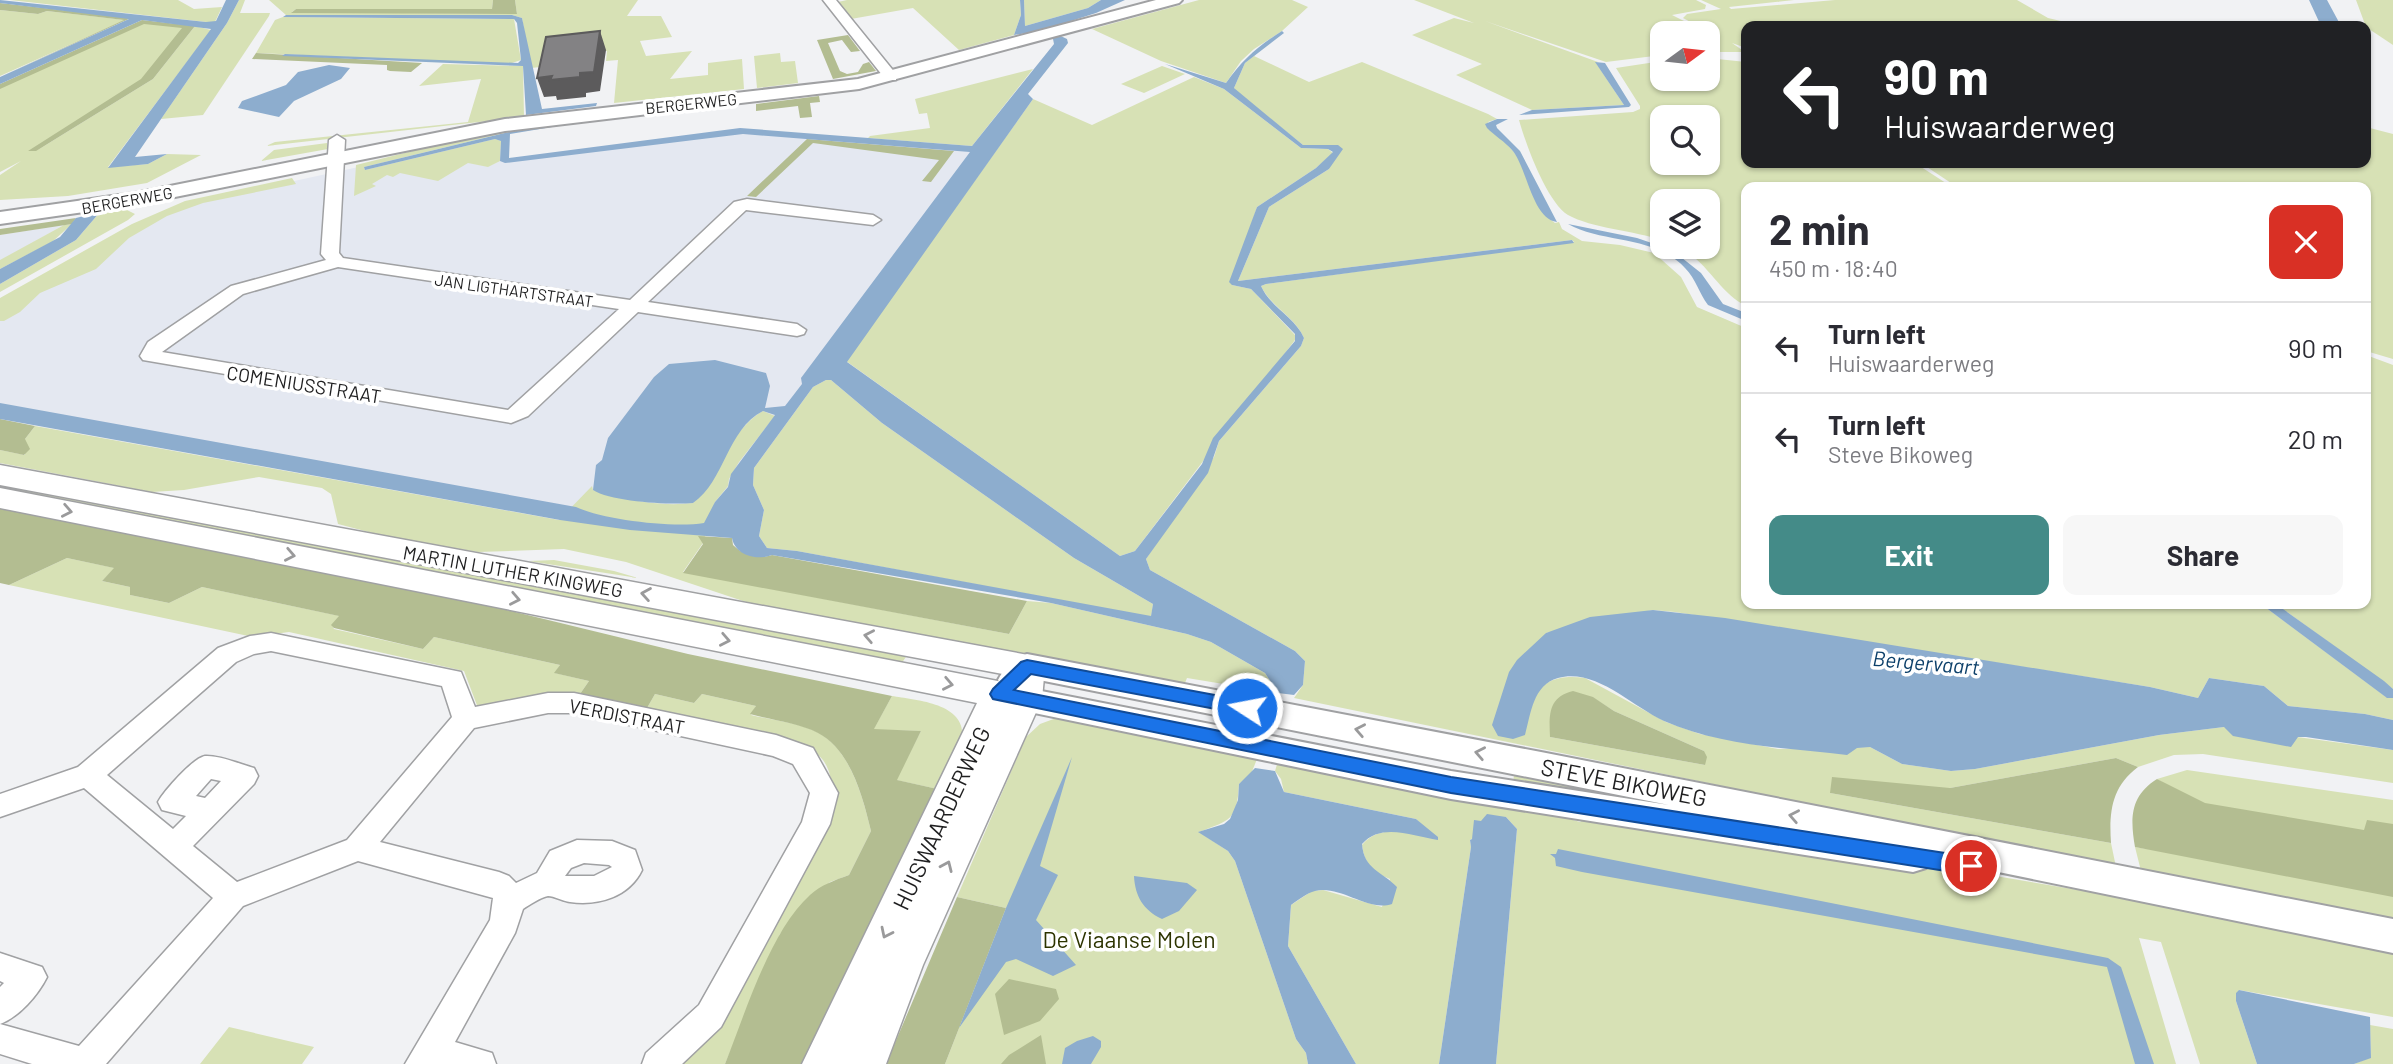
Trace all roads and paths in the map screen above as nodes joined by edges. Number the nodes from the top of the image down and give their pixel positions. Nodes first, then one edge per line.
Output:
1 (829, 0) edge
2 (1174, 0) edge
3 (888, 72) junction
4 (336, 149) junction
5 (0, 212) edge
6 (0, 218) edge
7 (873, 220) dead end
8 (338, 262) junction
9 (632, 308) junction
10 (797, 330) dead end
11 (0, 475) edge
12 (180, 496) dead end
13 (0, 498) edge
14 (124, 499) junction
15 (327, 526) dead end
16 (362, 545) junction
17 (1017, 686) junction
18 (466, 719) junction
19 (88, 775) junction
20 (0, 806) edge
21 (209, 810) dead end
22 (174, 847) junction
23 (357, 849) junction
24 (550, 881) dead end
25 (233, 897) junction
26 (509, 901) junction
27 (2393, 936) edge
28 (0, 967) edge
29 (0, 1009) edge
30 (0, 1039) edge
31 (426, 1058) edge
32 (86, 1063) edge
33 (480, 1064) edge
34 (658, 1064) edge
35 (825, 1064) edge
36 (863, 1064) edge

1 - 3 street
2 - 3 main road, BERGERWEG
3 - 4 main road, BERGERWEG
4 - 5 main road, BERGERWEG
4 - 6 main road, BERGERWEG
4 - 8 street
7 - 9 street
8 - 9 street, JAN LIGTHARTSTRAAT
8 - 9 street, COMENIUSSTRAAT
9 - 10 street, JAN LIGTHARTSTRAAT
11 - 14 highway, MARTIN LUTHER KINGWEG
12 - 14 highway
13 -> 17 highway, MARTIN LUTHER KINGWEG
14 - 16 highway, MARTIN LUTHER KINGWEG
15 - 16 highway
17 -> 16 highway, MARTIN LUTHER KINGWEG
17 - 27 main road, STEVE BIKOWEG
17 -> 35 highway, HUISWAARDERWEG
36 -> 17 highway, HUISWAARDERWEG
18 - 19 street
18 - 23 street
18 - 34 street, VERDISTRAAT
19 - 20 street
19 - 22 street
21 - 22 street
22 - 25 street
23 - 25 street
23 - 26 street
24 - 26 street
25 - 32 street
26 - 31 street
28 - 29 street
30 - 32 street
31 - 33 street

